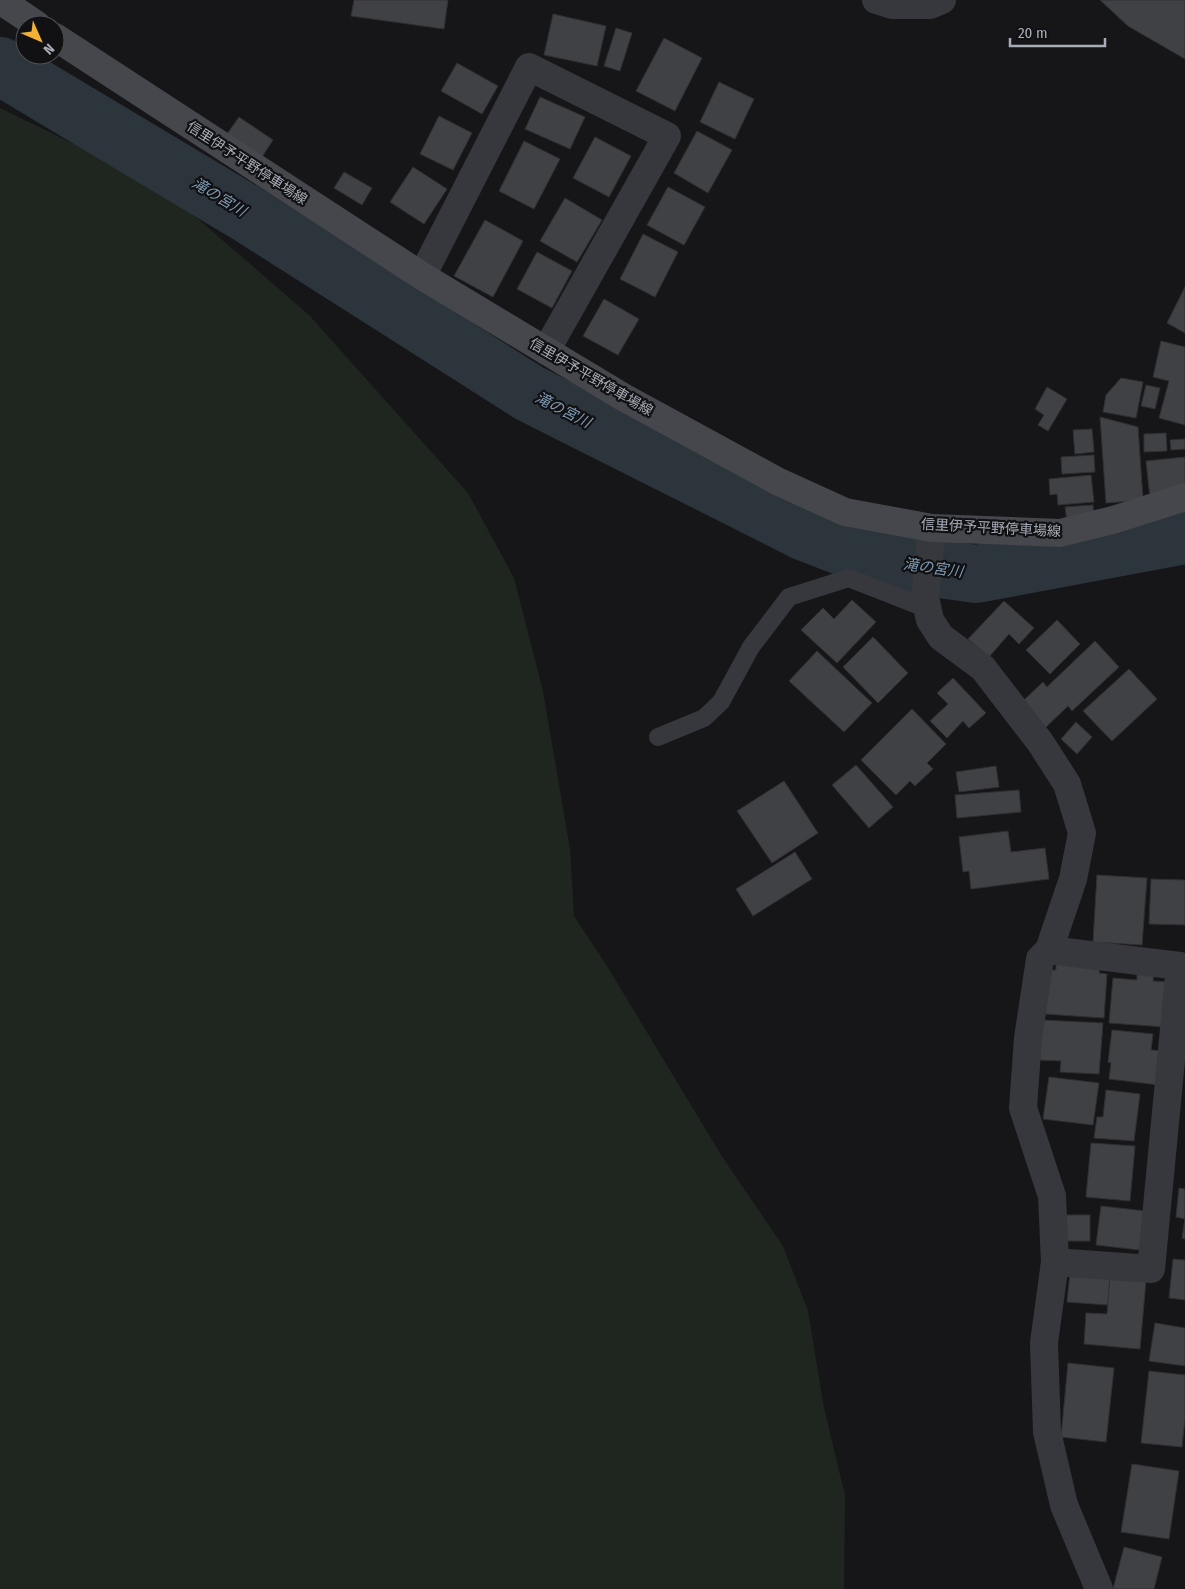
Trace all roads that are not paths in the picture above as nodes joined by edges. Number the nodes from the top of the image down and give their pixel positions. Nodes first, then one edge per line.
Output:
1 (0, 0) edge
2 (876, 0) edge
3 (942, 0) edge
4 (22, 15) edge
5 (65, 44) edge
6 (422, 276) junction
7 (546, 351) junction
8 (1185, 497) edge
9 (932, 534) junction
10 (926, 603) junction
11 (658, 736) dead end
12 (1049, 950) junction
13 (1055, 1262) junction
14 (1100, 1589) edge

1 - 4 main road
2 - 3 street
5 - 6 main road, 信里伊予平野停車場線
6 - 7 main road, 信里伊予平野停車場線
6 - 7 street
7 - 9 main road, 信里伊予平野停車場線
8 - 9 main road, 信里伊予平野停車場線
9 - 10 street
10 - 11 lane
10 - 12 street
12 - 13 street
12 - 13 street
13 - 14 street

